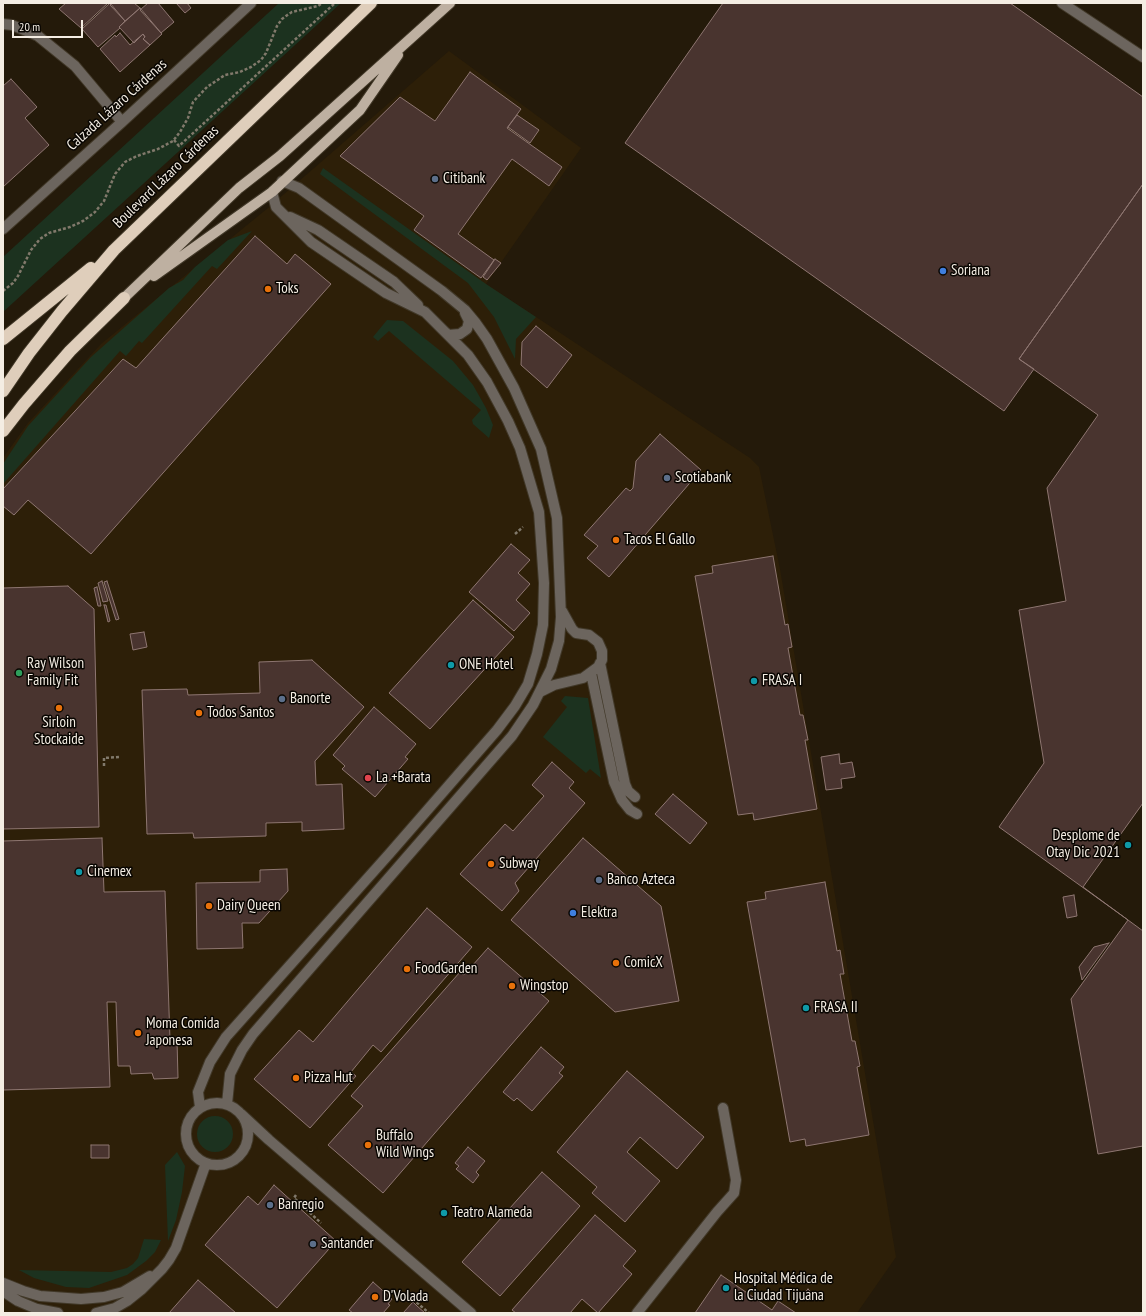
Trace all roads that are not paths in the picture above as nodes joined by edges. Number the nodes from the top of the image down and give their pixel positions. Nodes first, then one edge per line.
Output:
1 (251, 3) edge
2 (371, 3) edge
3 (450, 3) edge
4 (1067, 4) edge
5 (3, 24) edge
6 (407, 42) junction
7 (1143, 57) edge
8 (122, 122) junction
9 (282, 182) junction
10 (272, 192) junction
11 (3, 229) edge
12 (114, 250) junction
13 (124, 298) junction
14 (465, 310) junction
15 (448, 335) junction
16 (3, 339) edge
17 (3, 391) edge
18 (3, 431) edge
19 (560, 608) junction
20 (600, 663) junction
21 (591, 673) junction
22 (540, 692) junction
23 (635, 797) dead end
24 (637, 814) dead end
25 (227, 1104) junction
26 (200, 1107) junction
27 (723, 1108) dead end
28 (242, 1114) junction
29 (269, 1140) junction
30 (247, 1144) junction
31 (206, 1163) junction
32 (162, 1269) junction
33 (3, 1284) edge
34 (3, 1291) edge
35 (58, 1313) edge
36 (96, 1313) edge
37 (471, 1313) edge
38 (637, 1313) edge

1 - 8 street, Calzada Lázaro Cárdenas
2 - 12 highway, Boulevard Lázaro Cárdenas
3 - 6 main road
4 - 7 street
5 - 8 street
6 - 9 main road
6 - 13 main road
8 - 11 street, Calzada Lázaro Cárdenas
9 - 10 main road
9 - 14 street
10 - 13 main road
10 - 15 street
12 - 16 highway
12 - 17 highway, Boulevard Lázaro Cárdenas
13 - 18 highway
14 - 15 street
14 - 19 street
15 - 26 street
19 - 20 street
19 - 22 street
20 - 21 street
20 - 23 street
21 - 22 street
21 - 24 street
22 - 25 street
25 - 26 street
25 - 28 street
26 - 31 street
27 - 38 street
28 - 29 street
28 - 30 street
29 - 30 street
29 - 37 street
30 - 31 street
31 - 32 street
32 - 33 street
32 - 36 street
34 - 35 street

